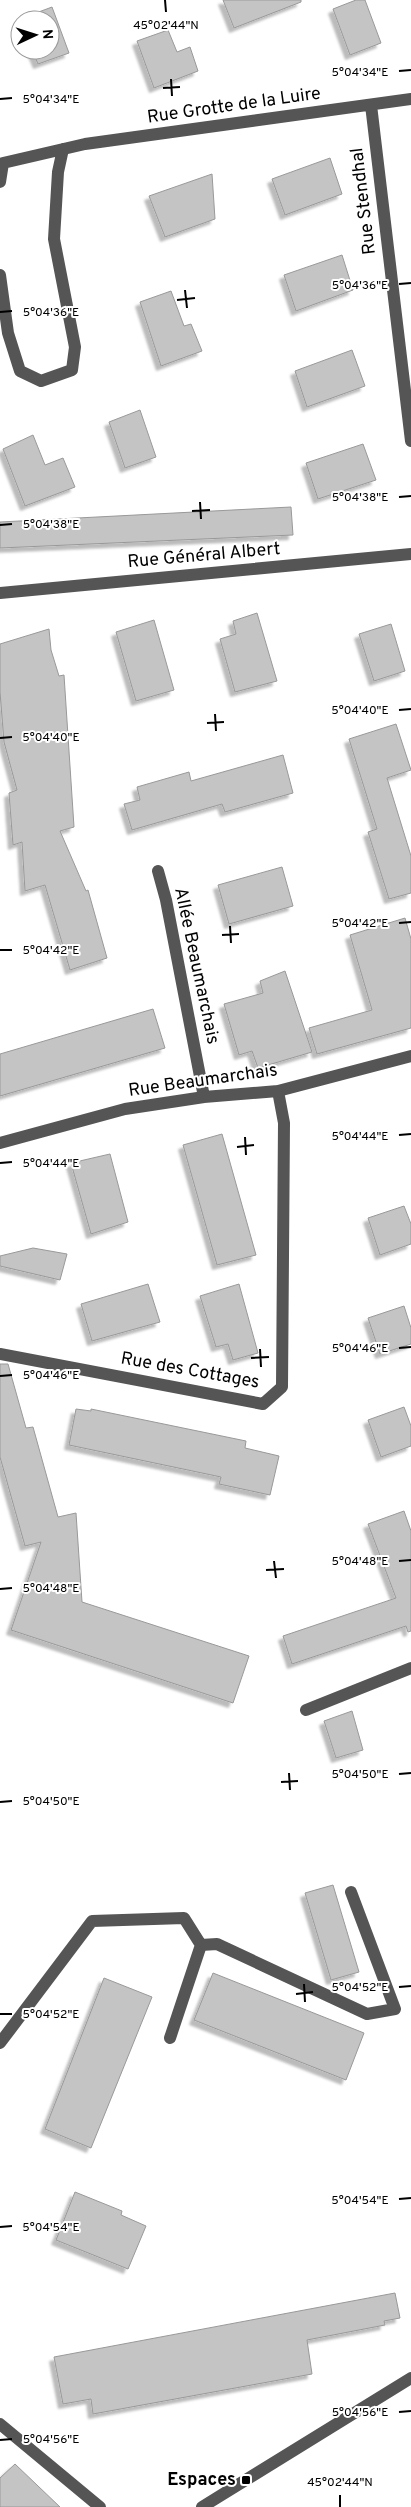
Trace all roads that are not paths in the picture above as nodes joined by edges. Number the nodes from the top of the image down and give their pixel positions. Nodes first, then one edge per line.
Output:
1 (411, 99) edge
2 (370, 105) junction
3 (63, 149) junction
4 (0, 182) edge
5 (0, 275) edge
6 (411, 441) edge
7 (411, 554) edge
8 (0, 593) edge
9 (158, 871) dead end
10 (411, 1056) edge
11 (278, 1090) junction
12 (204, 1097) junction
13 (0, 1143) edge
14 (0, 1354) edge
15 (411, 1668) edge
16 (306, 1710) dead end
17 (351, 1892) dead end
18 (201, 1945) junction
19 (170, 2038) dead end
20 (0, 2043) edge
21 (411, 2378) edge
22 (0, 2424) edge
23 (100, 2507) edge
24 (202, 2507) edge

1 - 2 street, Rue Grotte de la Luire
2 - 3 street, Rue Grotte de la Luire
2 - 6 street, Rue Stendhal
3 - 4 street, Rue Grotte de la Luire
3 - 5 street
7 - 8 street, Rue Général Albert
9 - 12 street, Allée Beaumarchais
10 - 11 street, Rue Beaumarchais
11 - 12 street, Rue Beaumarchais
11 - 14 street, Rue des Cottages
12 - 13 street, Rue Beaumarchais
15 - 16 street
17 - 18 street
18 - 19 street
18 - 20 street
21 - 24 street
22 - 23 street

